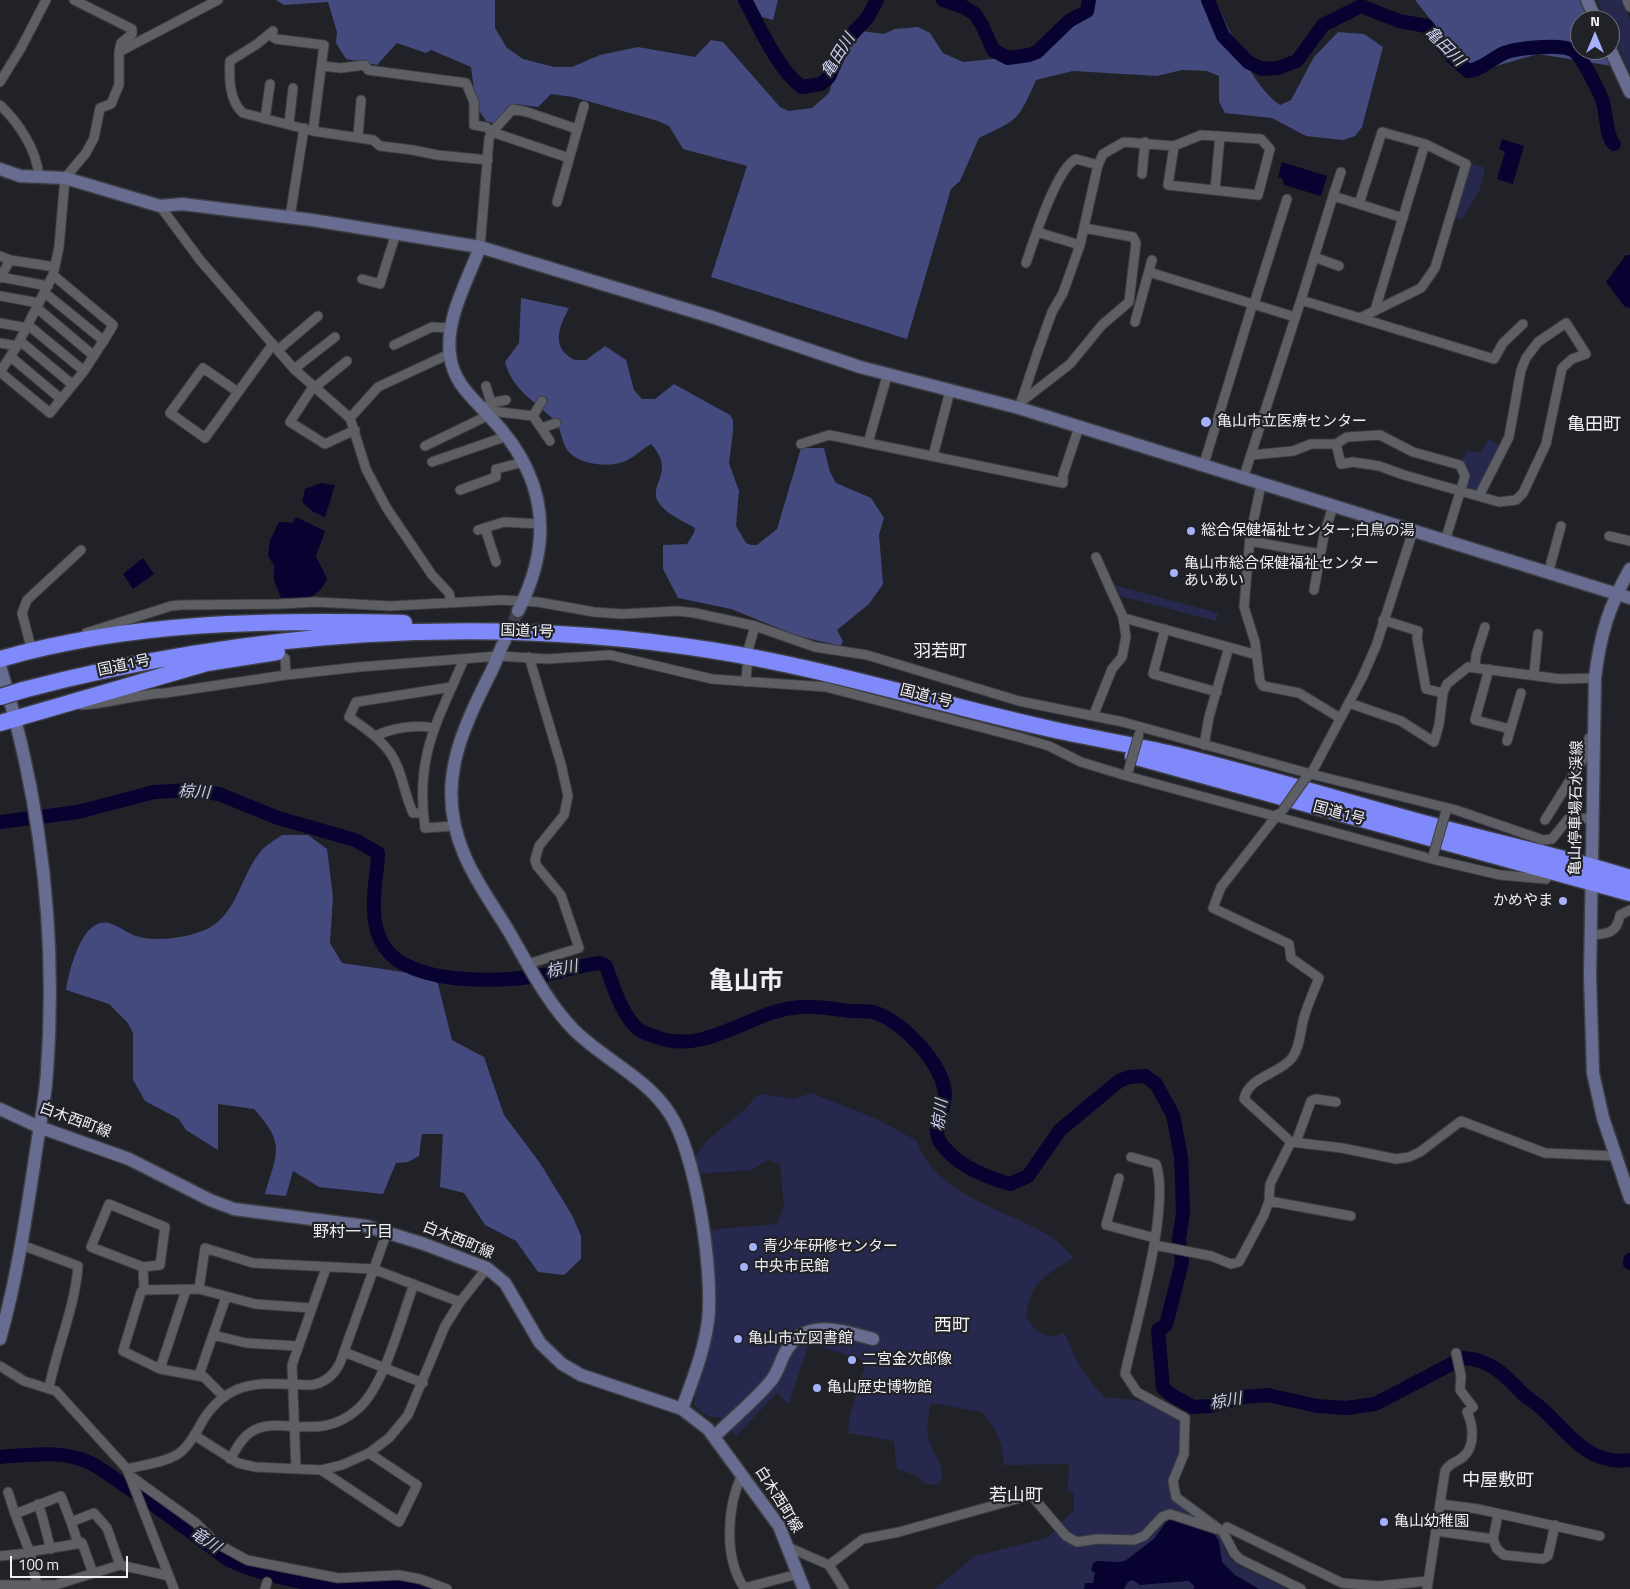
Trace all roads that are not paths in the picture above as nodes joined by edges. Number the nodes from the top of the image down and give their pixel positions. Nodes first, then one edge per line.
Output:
1 (46, 0) edge
2 (74, 0) edge
3 (218, 0) edge
4 (1627, 0) edge
5 (1630, 7) edge
6 (119, 52) junction
7 (1615, 60) edge
8 (322, 66) junction
9 (0, 82) edge
10 (270, 84) dead end
11 (294, 88) dead end
12 (1630, 92) edge
13 (361, 100) dead end
14 (0, 105) edge
15 (584, 106) dead end
16 (265, 119) junction
17 (289, 124) junction
18 (577, 129) junction
19 (309, 130) junction
20 (492, 132) junction
21 (1220, 136) junction
22 (358, 138) junction
23 (1145, 142) junction
24 (1425, 144) junction
25 (1174, 146) junction
26 (569, 158) junction
27 (488, 160) junction
28 (1098, 165) junction
29 (0, 169) edge
30 (1341, 172) dead end
31 (1142, 174) dead end
32 (39, 177) junction
33 (65, 178) junction
34 (1215, 190) junction
35 (1333, 196) junction
36 (1287, 199) dead end
37 (557, 202) dead end
38 (1359, 204) junction
39 (160, 206) junction
40 (290, 217) junction
41 (1403, 218) junction
42 (1084, 228) junction
43 (1037, 232) junction
44 (396, 233) junction
45 (1080, 245) junction
46 (480, 247) junction
47 (0, 256) edge
48 (1314, 258) junction
49 (10, 260) junction
50 (1152, 260) dead end
51 (1026, 262) dead end
52 (1339, 266) dead end
53 (54, 271) junction
54 (1148, 272) junction
55 (0, 278) edge
56 (362, 279) dead end
57 (46, 289) junction
58 (0, 296) edge
59 (1301, 300) junction
60 (1254, 304) junction
61 (38, 306) junction
62 (1375, 310) junction
63 (318, 316) dead end
64 (1295, 317) junction
65 (1360, 318) junction
66 (1135, 322) dead end
67 (0, 323) edge
68 (1523, 324) dead end
69 (28, 326) junction
70 (450, 328) junction
71 (335, 337) dead end
72 (104, 341) junction
73 (0, 343) edge
74 (18, 344) junction
75 (394, 345) dead end
76 (275, 347) junction
77 (449, 354) junction
78 (94, 356) junction
79 (347, 361) dead end
80 (3, 366) edge
81 (294, 370) junction
82 (84, 371) junction
83 (887, 376) junction
84 (73, 385) junction
85 (486, 386) dead end
86 (314, 387) junction
87 (950, 391) junction
88 (238, 392) junction
89 (62, 399) junction
90 (506, 400) dead end
91 (542, 401) dead end
92 (1020, 405) junction
93 (488, 409) junction
94 (533, 416) junction
95 (350, 418) junction
96 (556, 423) dead end
97 (1079, 427) junction
98 (542, 428) junction
99 (355, 430) junction
100 (507, 436) junction
101 (550, 441) dead end
102 (868, 443) junction
103 (801, 444) dead end
104 (1336, 444) junction
105 (425, 446) dead end
106 (1252, 455) junction
107 (933, 456) junction
108 (432, 462) dead end
109 (524, 462) junction
110 (1203, 466) junction
111 (1243, 479) junction
112 (1261, 485) junction
113 (460, 490) dead end
114 (1461, 491) junction
115 (1479, 496) junction
116 (1334, 506) junction
117 (541, 524) junction
118 (1561, 526) dead end
119 (1413, 532) junction
120 (1609, 536) dead end
121 (1250, 541) junction
122 (1445, 541) junction
123 (1630, 541) edge
124 (81, 550) dead end
125 (1320, 554) junction
126 (1096, 557) dead end
127 (496, 562) dead end
128 (1630, 569) edge
129 (1548, 574) junction
130 (1314, 590) dead end
131 (1616, 594) junction
132 (1630, 598) edge
133 (451, 601) junction
134 (280, 604) junction
135 (521, 606) junction
136 (281, 616) dead end
137 (1124, 618) junction
138 (1383, 620) junction
139 (756, 626) junction
140 (1485, 627) dead end
141 (1165, 629) junction
142 (421, 631) junction
143 (539, 632) junction
144 (1538, 634) dead end
145 (504, 640) tunnel mouth
146 (59, 645) junction
147 (749, 647) dead end
148 (1230, 647) junction
149 (32, 652) junction
150 (1257, 655) junction
151 (498, 656) junction
152 (529, 657) junction
153 (285, 658) dead end
154 (464, 659) junction
155 (0, 660) edge
156 (0, 666) edge
157 (747, 667) dead end
158 (1475, 668) junction
159 (1489, 669) junction
160 (1534, 674) junction
161 (286, 675) junction
162 (1595, 678) junction
163 (746, 682) junction
164 (452, 687) junction
165 (1217, 692) junction
166 (1521, 693) dead end
167 (1443, 694) junction
168 (0, 697) edge
169 (1349, 703) junction
170 (68, 705) junction
171 (1094, 714) junction
172 (16, 718) junction
173 (1340, 718) junction
174 (0, 723) edge
175 (434, 728) junction
176 (1050, 729) junction
177 (1510, 729) junction
178 (1140, 730) junction
179 (376, 736) junction
180 (1594, 738) junction
181 (1507, 741) dead end
182 (1204, 745) junction
183 (1128, 774) junction
184 (1308, 776) junction
185 (1446, 809) junction
186 (423, 813) junction
187 (1275, 817) junction
188 (1593, 818) junction
189 (1545, 820) dead end
190 (454, 826) junction
191 (1433, 857) junction
192 (1592, 867) junction
193 (1550, 872) junction
194 (1630, 878) edge
195 (1591, 883) junction
196 (1630, 892) edge
197 (1630, 910) edge
198 (1591, 935) junction
199 (529, 966) junction
200 (1336, 1102) dead end
201 (0, 1109) edge
202 (39, 1127) junction
203 (1293, 1142) junction
204 (1614, 1156) junction
205 (1131, 1157) dead end
206 (1119, 1178) dead end
207 (1630, 1198) edge
208 (1269, 1201) junction
209 (1351, 1216) dead end
210 (387, 1232) junction
211 (1154, 1242) junction
212 (27, 1247) dead end
213 (143, 1267) junction
214 (326, 1268) junction
215 (487, 1268) junction
216 (373, 1269) junction
217 (414, 1284) junction
218 (198, 1289) junction
219 (144, 1290) junction
220 (186, 1290) junction
221 (226, 1298) junction
222 (460, 1302) junction
223 (4, 1308) edge
224 (311, 1308) junction
225 (213, 1335) junction
226 (0, 1339) edge
227 (872, 1339) dead end
228 (297, 1346) junction
229 (344, 1352) junction
230 (1456, 1354) dead end
231 (0, 1366) edge
232 (383, 1368) junction
233 (160, 1369) junction
234 (200, 1375) junction
235 (423, 1383) junction
236 (293, 1385) junction
237 (49, 1388) junction
238 (224, 1397) junction
239 (682, 1409) junction
240 (295, 1427) junction
241 (194, 1435) junction
242 (715, 1436) junction
243 (369, 1454) junction
244 (230, 1459) junction
245 (296, 1470) junction
246 (321, 1470) junction
247 (742, 1474) junction
248 (129, 1475) junction
249 (8, 1492) dead end
250 (38, 1504) junction
251 (1440, 1504) junction
252 (15, 1514) junction
253 (1498, 1514) junction
254 (71, 1522) junction
255 (1555, 1525) junction
256 (1221, 1531) junction
257 (1436, 1531) junction
258 (1600, 1536) dead end
259 (1493, 1540) junction
260 (82, 1543) junction
261 (788, 1547) junction
262 (51, 1549) junction
263 (30, 1553) junction
264 (0, 1556) edge
265 (120, 1565) junction
266 (829, 1565) junction
267 (93, 1573) junction
268 (798, 1574) junction
269 (169, 1576) junction
270 (37, 1584) junction
271 (0, 1585) edge
272 (1428, 1585) edge
273 (744, 1588) edge
274 (174, 1589) edge
275 (447, 1589) edge
276 (804, 1589) edge
277 (844, 1589) edge
278 (1301, 1589) edge

1 - 9 street
2 - 6 street
3 - 6 street
4 - 5 street
6 - 33 street
7 - 12 street
8 - 16 street
8 - 19 street
8 - 20 street
10 - 16 street
11 - 17 street
13 - 22 street
14 - 32 street
15 - 18 street
16 - 17 street
17 - 19 street
18 - 20 street
18 - 26 street
19 - 22 street
19 - 40 street
20 - 26 street
20 - 27 street
21 - 25 street
21 - 34 street
21 - 34 street
22 - 27 street
23 - 25 street
23 - 28 street
23 - 31 street
24 - 38 street
24 - 41 street
24 - 62 street
25 - 34 street
26 - 37 street
27 - 46 street
28 - 42 street
28 - 43 street
29 - 32 street
30 - 35 street
32 - 33 street
33 - 39 street
33 - 53 street
35 - 38 street
35 - 48 street
36 - 60 street
38 - 41 street
39 - 40 street
39 - 76 street
40 - 44 street
41 - 62 street
42 - 45 street
42 - 92 street
43 - 45 street
43 - 51 street
44 - 46 street
44 - 56 street
45 - 92 street
46 - 70 street
46 - 83 street
47 - 49 street
48 - 52 street
48 - 59 street
49 - 53 street
49 - 55 street
50 - 54 street
53 - 57 street
53 - 72 street
54 - 60 street
54 - 66 street
55 - 57 street
57 - 61 street
57 - 72 street
58 - 61 street
59 - 64 street
59 - 65 street
60 - 64 street
60 - 110 street
61 - 69 street
61 - 78 street
62 - 65 street
63 - 76 street
64 - 106 street
65 - 68 street
67 - 69 street
69 - 74 street
69 - 82 street
70 - 75 street
70 - 77 street
71 - 81 street
72 - 78 street
73 - 74 street
74 - 80 street
74 - 84 street
76 - 81 street
76 - 88 street
77 - 93 street
77 - 95 street
78 - 82 street
79 - 86 street
80 - 89 street
80 - 89 street
81 - 86 street
82 - 84 street
83 - 87 street
83 - 102 street
84 - 89 street
85 - 93 street
86 - 95 street
86 - 99 street
87 - 92 street
87 - 107 street
88 - 88 street
90 - 93 street
91 - 94 street
92 - 97 street
93 - 94 street
93 - 100 street
93 - 105 street
94 - 98 street
95 - 99 street
96 - 98 street
97 - 107 street
97 - 110 street
98 - 101 street
99 - 133 street
100 - 108 street
100 - 109 street
102 - 103 street
102 - 107 street
104 - 106 street
104 - 114 street
104 - 114 street
106 - 111 street
109 - 113 street
109 - 117 street
110 - 111 street
111 - 112 street
112 - 116 street
112 - 121 street
114 - 115 street
114 - 122 street
115 - 115 street
116 - 119 street
116 - 125 street
117 - 127 street
117 - 135 street
118 - 129 street
119 - 122 street
119 - 138 street
120 - 123 street
121 - 125 street
121 - 150 street
122 - 129 street
124 - 149 street
125 - 130 street
126 - 137 street
128 - 131 street, 亀山停車場石水渓線
129 - 131 street
131 - 132 street
131 - 162 street, 亀山停車場石水渓線
133 - 134 street
133 - 135 street
134 - 136 street
134 - 146 street
135 - 139 street
137 - 141 street
137 - 171 street
138 - 167 street
138 - 169 street
139 - 147 street
139 - 171 street
140 - 158 street
141 - 148 street
141 - 165 street
142 - 143 highway, 国道1号
142 - 168 highway, 国道1号, bridge
142 - 170 highway
143 - 146 highway
143 - 176 highway, 国道1号
144 - 160 street
145 - 151 street
146 - 149 highway
148 - 150 street
148 - 165 street
149 - 155 highway
150 - 173 street
151 - 152 street
151 - 154 street
151 - 190 street
152 - 163 street
152 - 199 street
153 - 161 street
154 - 161 street
154 - 164 street
156 - 172 street
157 - 163 street
158 - 159 street
158 - 167 street
159 - 160 street
159 - 177 street
160 - 162 street
161 - 170 street
162 - 180 street, 亀山停車場石水渓線
163 - 183 street
164 - 175 street
164 - 179 street
165 - 182 street
166 - 177 street
167 - 169 street
169 - 173 street
170 - 172 highway
171 - 178 street
172 - 174 highway
172 - 202 street
173 - 184 street
175 - 179 street
175 - 186 street
176 - 192 highway, 国道1号
176 - 193 highway, 国道1号
177 - 181 street
178 - 182 street
178 - 183 street, bridge
179 - 186 street
180 - 188 street, 亀山停車場石水渓線
180 - 189 street
182 - 184 street
183 - 187 street
184 - 185 street
184 - 187 street, bridge
185 - 188 street
185 - 191 street, bridge
186 - 190 street
187 - 191 street
187 - 203 street
188 - 192 street, 亀山停車場石水渓線
190 - 199 street
191 - 193 street
192 - 194 highway, 国道1号
192 - 195 street, 亀山停車場石水渓線
193 - 195 highway, 国道1号
195 - 196 highway, 国道1号
195 - 198 street, 亀山停車場石水渓線
197 - 198 street
198 - 204 street, 亀山停車場石水渓線
199 - 239 street
200 - 203 street
201 - 202 street, 白木西町線
202 - 210 street, 白木西町線
202 - 223 street
203 - 204 street
203 - 208 street
204 - 207 street, 亀山停車場石水渓線
205 - 211 street
206 - 211 street
208 - 209 street
208 - 211 street
210 - 215 street, 白木西町線
210 - 216 street
211 - 256 street
212 - 237 street
213 - 213 street
213 - 219 street
214 - 216 street
214 - 218 street
214 - 224 street
215 - 222 street
215 - 239 street, 白木西町線
216 - 217 street
216 - 229 street
217 - 222 street
217 - 232 street
218 - 220 street
218 - 221 street
219 - 220 street
219 - 233 street
220 - 233 street
221 - 224 street
221 - 225 street
222 - 235 street
223 - 226 street
224 - 228 street
225 - 228 street
225 - 234 street
227 - 242 street
228 - 236 street
229 - 232 street
229 - 236 street
230 - 251 street
231 - 237 street
232 - 235 street
232 - 240 street
233 - 234 street
234 - 238 street
235 - 243 street
236 - 238 street
236 - 240 street
237 - 248 street
238 - 241 street
239 - 242 street, 白木西町線
240 - 244 street
240 - 245 street
241 - 244 street
241 - 248 street
242 - 247 street, 白木西町線
243 - 246 street
243 - 246 street
244 - 245 street
245 - 246 street
247 - 261 street, 白木西町線
247 - 273 street
248 - 269 street
248 - 275 street
249 - 252 street
250 - 252 street
250 - 254 street
250 - 262 street
251 - 253 street
251 - 257 street
252 - 263 street
253 - 255 street
253 - 259 street
254 - 260 street
254 - 265 street
255 - 258 street
255 - 259 street
256 - 266 street
256 - 272 street
256 - 278 street
257 - 259 street
257 - 272 street
260 - 262 street
260 - 267 street
261 - 266 street
261 - 268 street, 白木西町線
262 - 263 street
263 - 264 street
263 - 270 street
265 - 267 street
265 - 269 street
266 - 277 street
267 - 270 street
268 - 273 street
268 - 276 street, 白木西町線
269 - 274 street
270 - 271 street

